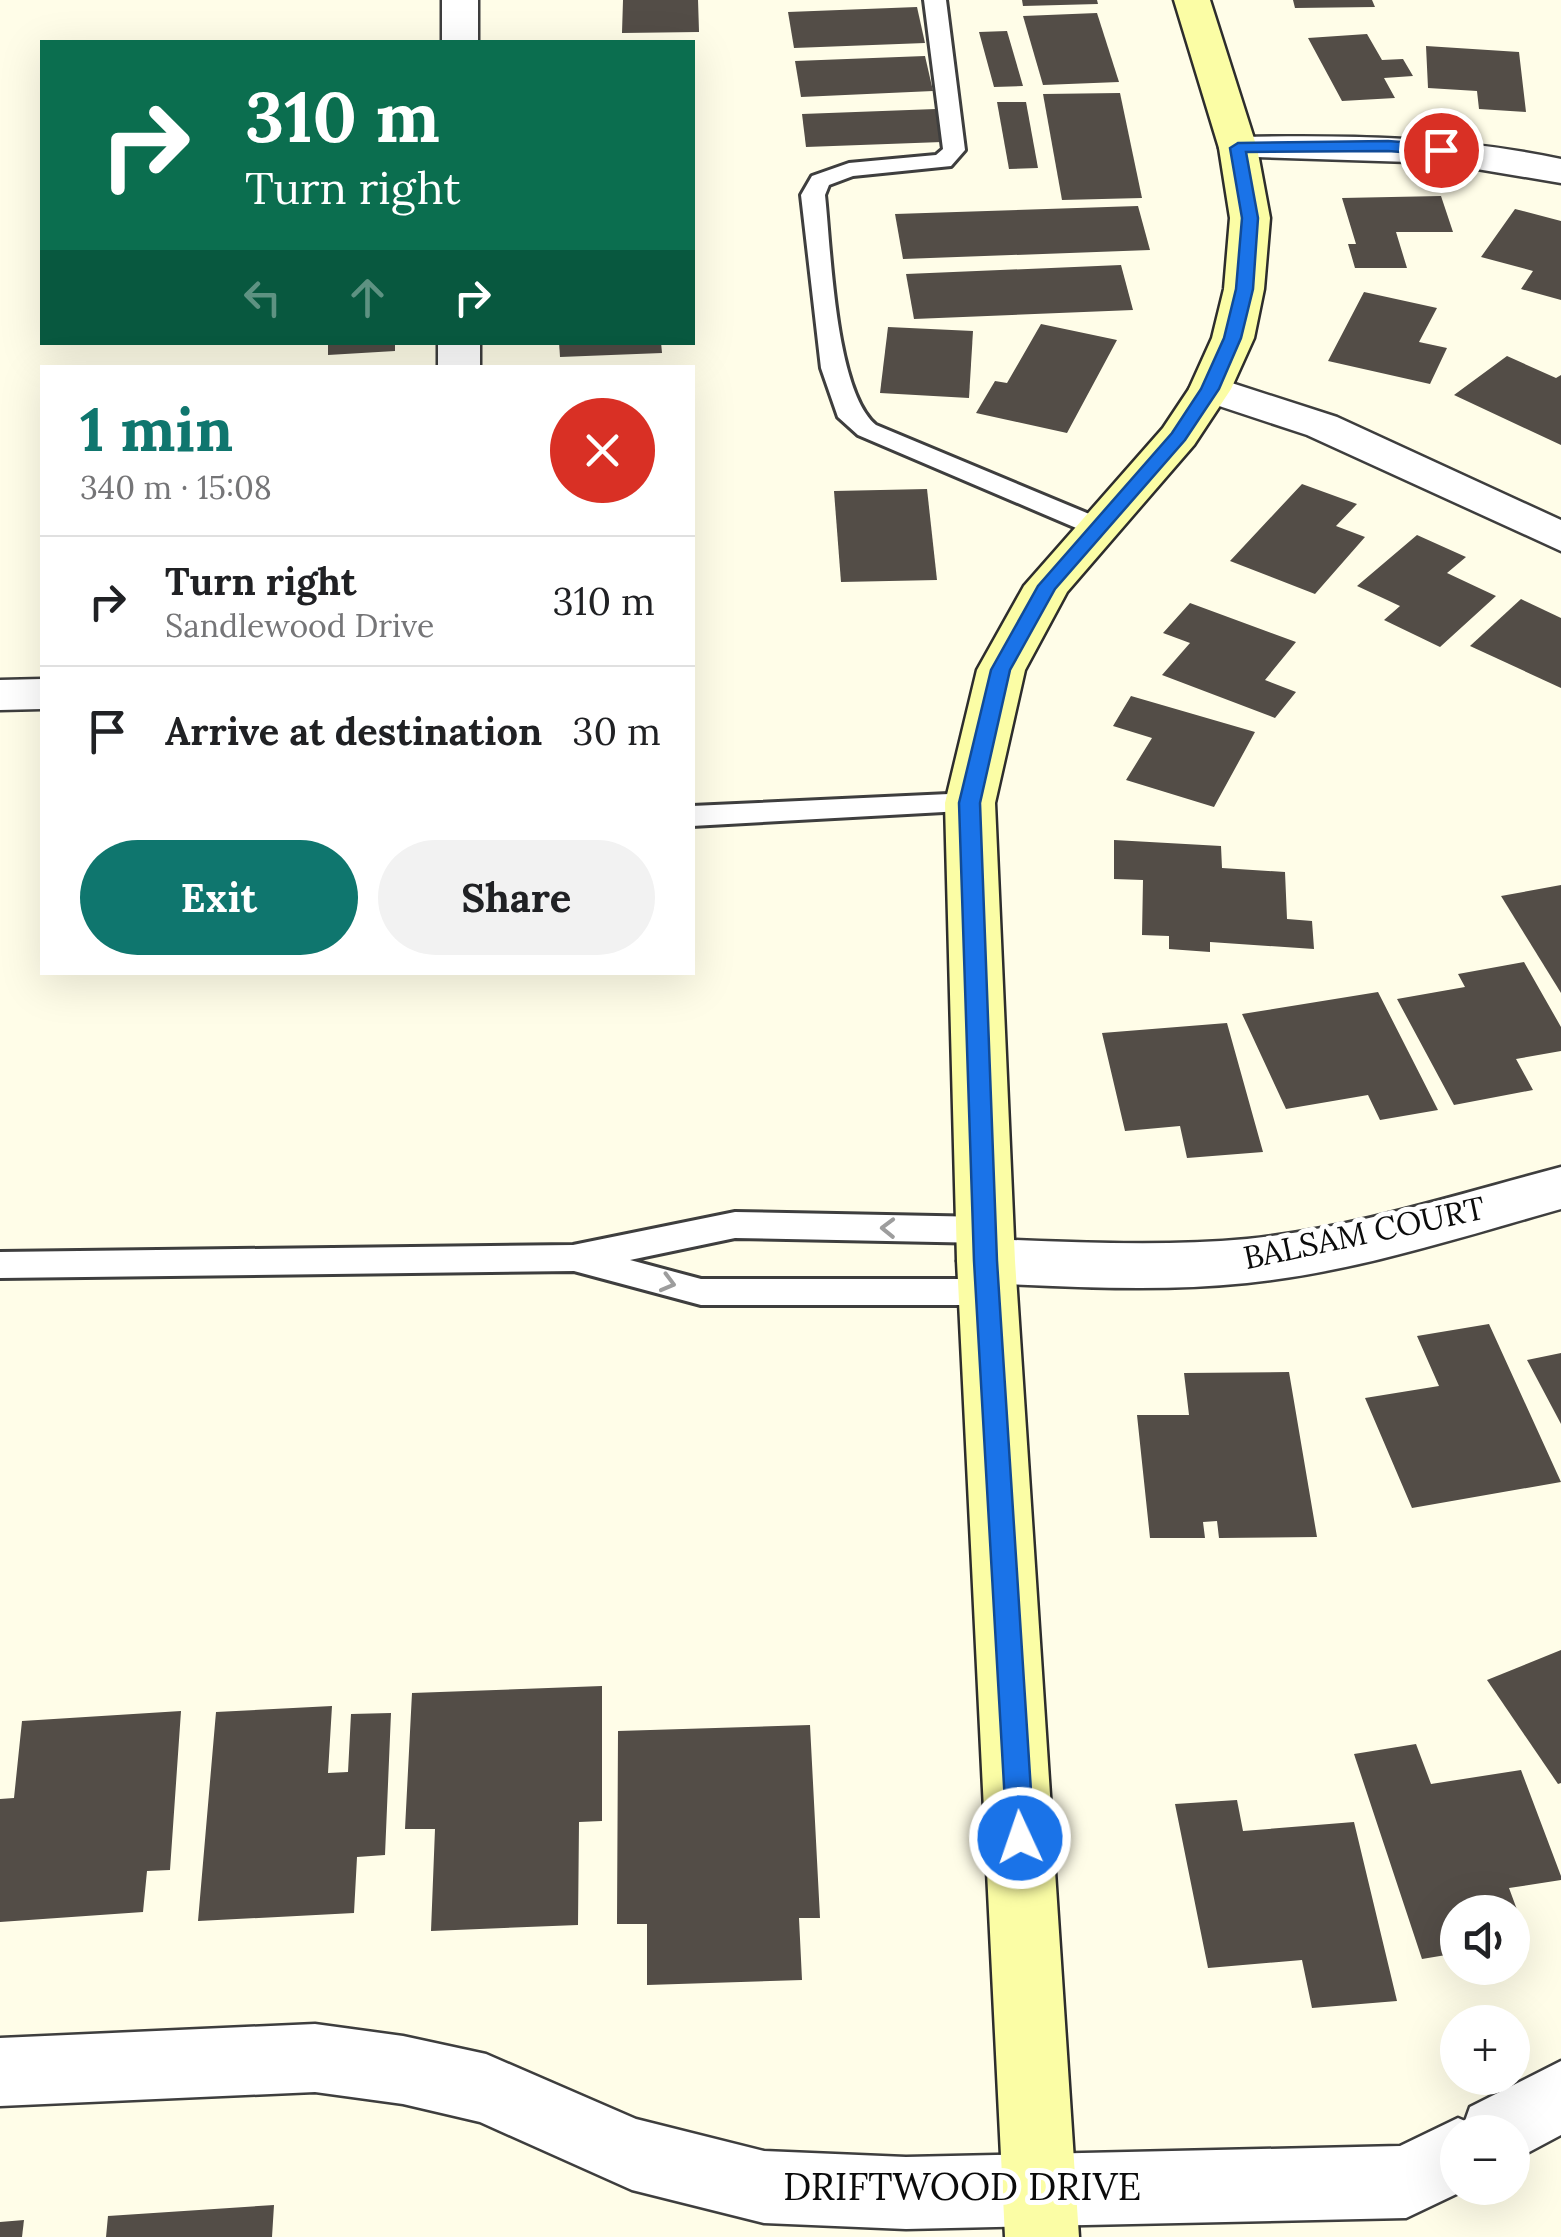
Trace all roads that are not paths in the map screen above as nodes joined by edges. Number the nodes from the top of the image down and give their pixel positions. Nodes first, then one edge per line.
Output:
1 (460, 0) edge
2 (936, 0) edge
3 (1192, 0) edge
4 (460, 40) edge
5 (1238, 148) junction
6 (1561, 172) edge
7 (1210, 389) junction
8 (1097, 527) junction
9 (1561, 537) edge
10 (40, 694) edge
11 (0, 695) edge
12 (970, 803) junction
13 (695, 816) edge
14 (1561, 1188) edge
15 (574, 1258) junction
16 (987, 1261) junction
17 (0, 1265) edge
18 (0, 2072) edge
19 (1561, 2096) edge
20 (1527, 2115) edge
21 (1440, 2164) edge
22 (1041, 2213) edge

1 - 4 street
2 - 8 lane
3 - 5 street
5 - 6 street
5 - 7 street
7 - 8 street
7 - 9 street
8 - 12 street
10 - 11 street
12 - 13 lane
12 - 16 street
14 - 16 street, BALSAM COURT
16 -> 15 lane
15 -> 16 lane
15 - 17 lane
16 - 22 street
18 - 22 street, DRIFTWOOD DRIVE
19 - 20 street
21 - 22 street, DRIFTWOOD DRIVE

